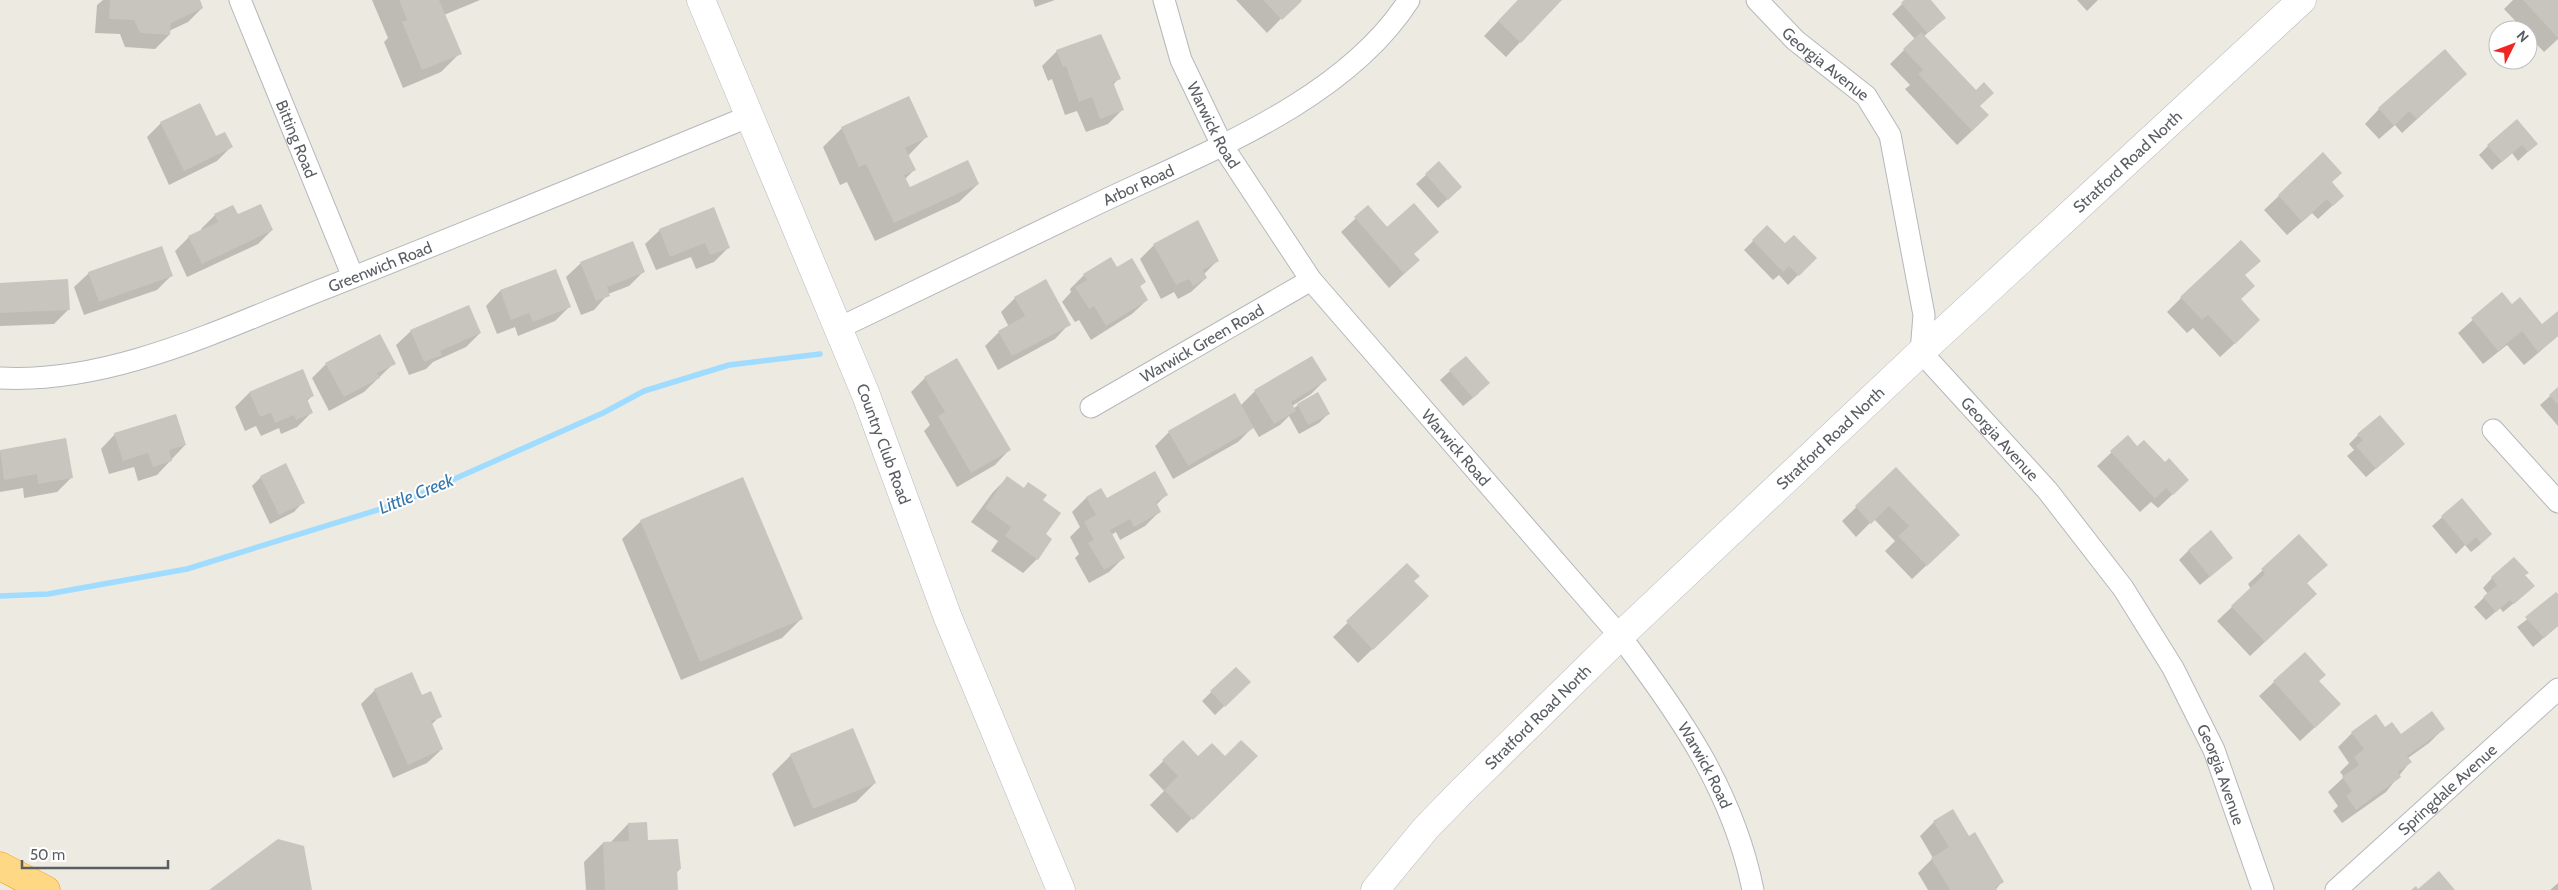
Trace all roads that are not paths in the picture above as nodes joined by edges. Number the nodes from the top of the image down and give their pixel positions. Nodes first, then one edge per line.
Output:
1 (240, 0) edge
2 (701, 0) edge
3 (1164, 0) edge
4 (1409, 0) edge
5 (1757, 0) edge
6 (2302, 0) edge
7 (750, 116) junction
8 (1222, 145) junction
9 (353, 277) junction
10 (1311, 280) junction
11 (839, 328) junction
12 (1921, 352) junction
13 (0, 378) edge
14 (1091, 407) dead end
15 (2493, 430) dead end
16 (2558, 502) edge
17 (1620, 636) junction
18 (2558, 689) edge
19 (0, 866) edge
20 (46, 890) edge
21 (1061, 890) edge
22 (1375, 890) edge
23 (1753, 890) edge
24 (2263, 890) edge
25 (2336, 890) edge

1 - 9 street, Bitting Road
2 - 7 main road, Country Club Road
3 - 8 street, Warwick Road
4 - 8 street, Arbor Road
5 - 12 street, Georgia Avenue
6 - 12 main road, Stratford Road North
7 - 9 street, Greenwich Road
7 - 11 main road, Country Club Road
8 - 10 street, Warwick Road
8 - 11 street, Arbor Road
9 - 13 street, Greenwich Road
10 - 14 street, Warwick Green Road
10 - 17 street, Warwick Road
11 - 21 main road, Country Club Road
12 - 17 main road, Stratford Road North
12 - 24 street, Georgia Avenue
15 - 16 street
17 - 22 main road, Stratford Road North
17 - 23 street, Warwick Road
18 - 25 street, Springdale Avenue
19 - 20 highway

